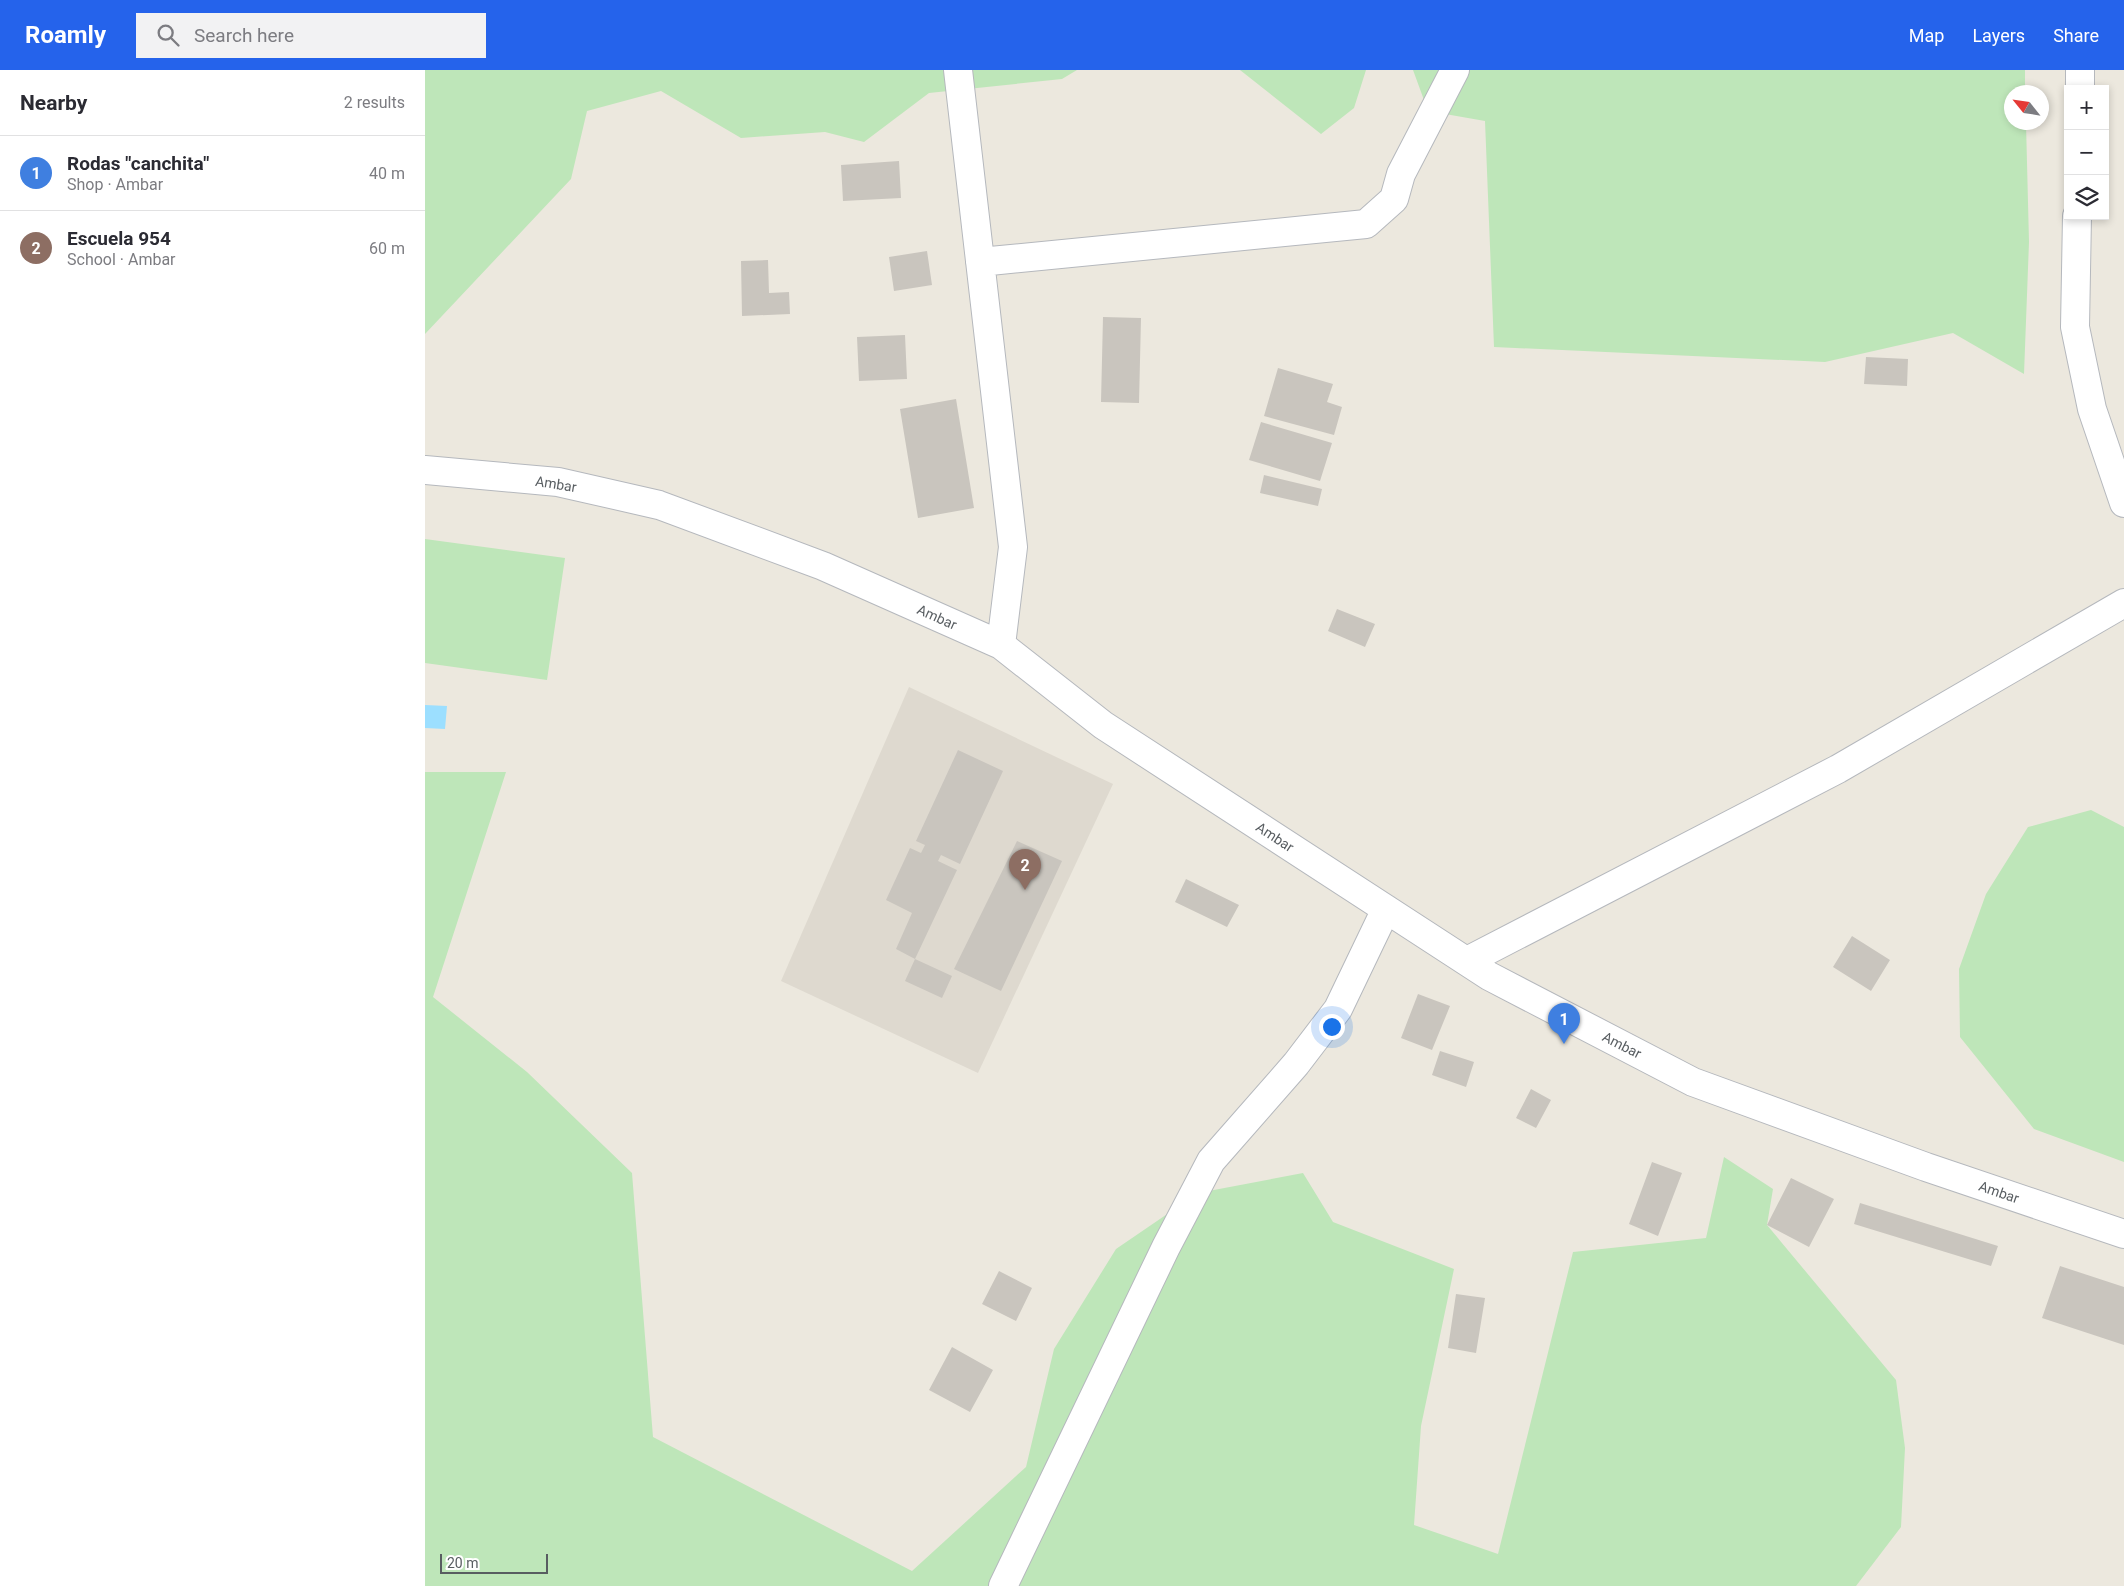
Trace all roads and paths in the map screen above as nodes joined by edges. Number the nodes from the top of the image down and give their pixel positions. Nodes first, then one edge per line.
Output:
1 (958, 70) edge
2 (1455, 70) edge
3 (2080, 70) edge
4 (2080, 85) edge
5 (2077, 220) edge
6 (980, 262) junction
7 (425, 470) edge
8 (2124, 503) edge
9 (2124, 603) edge
10 (1001, 645) junction
11 (1386, 909) junction
12 (1467, 961) junction
13 (2124, 1234) edge
14 (1003, 1586) edge

1 - 6 street
2 - 6 street
3 - 4 street
5 - 8 street
6 - 10 street
7 - 10 street, Ambar
9 - 12 street
10 - 11 street, Ambar
11 - 12 street, Ambar
11 - 14 street
12 - 13 street, Ambar

